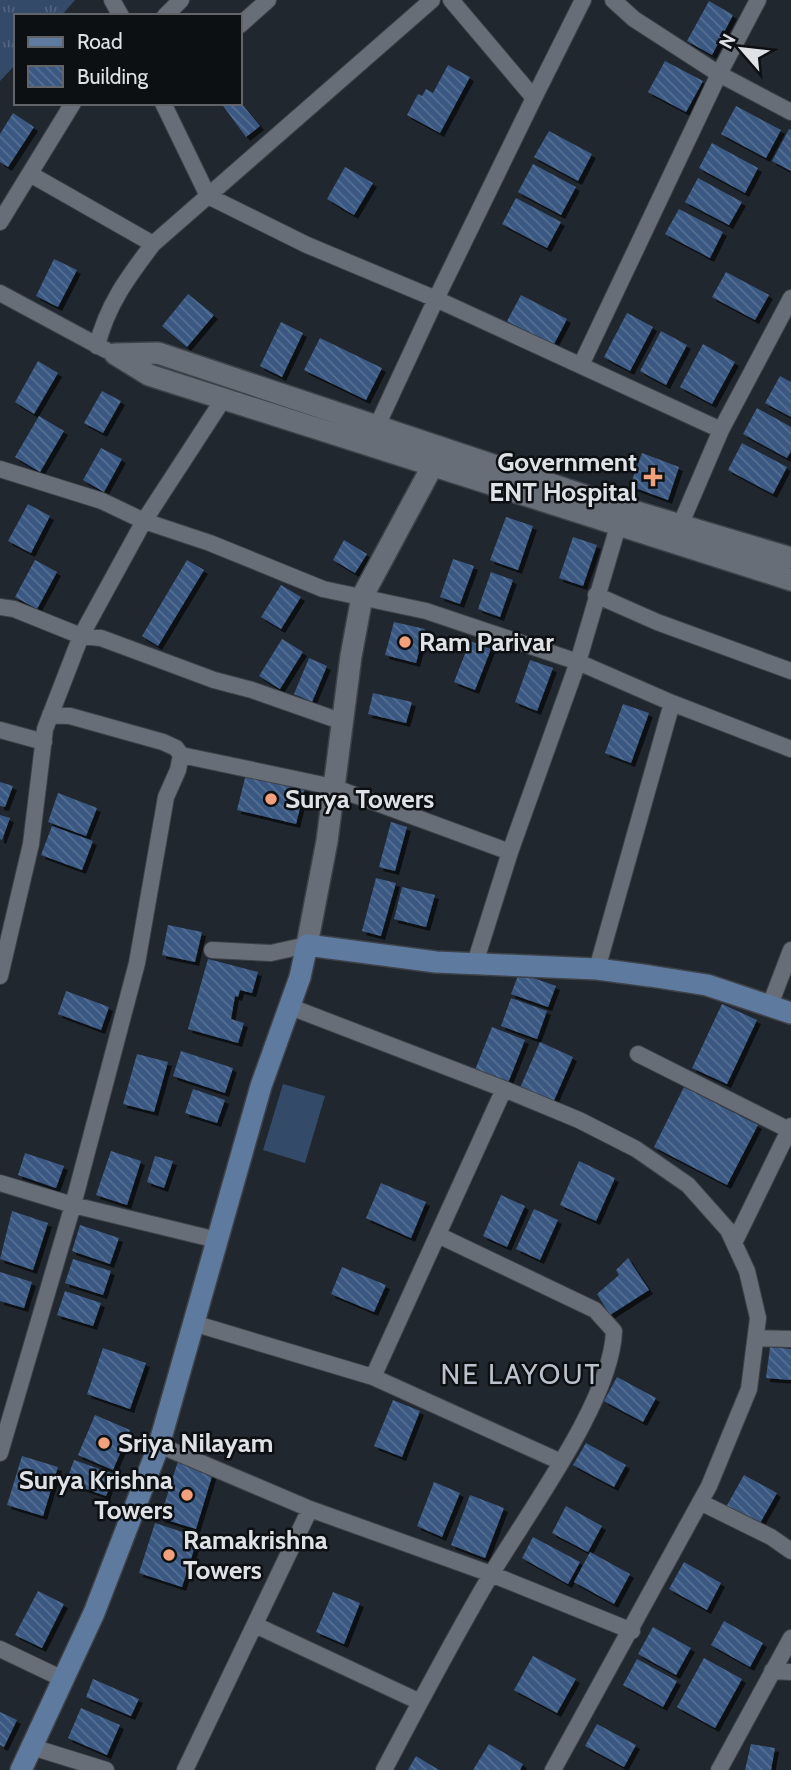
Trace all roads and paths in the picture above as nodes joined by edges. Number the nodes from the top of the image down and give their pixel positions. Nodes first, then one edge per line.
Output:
1 (181, 0) edge
2 (268, 0) edge
3 (432, 0) edge
4 (451, 0) edge
5 (583, 0) edge
6 (613, 0) edge
7 (758, 0) edge
8 (167, 14) edge
9 (242, 23) edge
10 (719, 74) junction
11 (534, 97) junction
12 (72, 105) edge
13 (164, 105) edge
14 (791, 112) edge
15 (30, 174) junction
16 (208, 196) junction
17 (0, 222) edge
18 (153, 244) junction
19 (0, 293) edge
20 (791, 298) edge
21 (436, 299) junction
22 (106, 350) junction
23 (581, 365) junction
24 (224, 398) junction
25 (377, 426) junction
26 (721, 430) junction
27 (433, 465) junction
28 (0, 469) edge
29 (621, 517) junction
30 (144, 521) junction
31 (677, 533) junction
32 (791, 558) edge
33 (791, 580) edge
34 (596, 595) junction
35 (362, 597) junction
36 (0, 607) edge
37 (81, 636) junction
38 (578, 662) junction
39 (791, 671) edge
40 (672, 703) junction
41 (50, 715) junction
42 (342, 722) junction
43 (0, 730) edge
44 (44, 741) junction
45 (791, 749) edge
46 (181, 755) junction
47 (333, 787) junction
48 (510, 852) junction
49 (307, 945) junction
50 (212, 950) dead end
51 (791, 950) edge
52 (475, 963) junction
53 (597, 969) junction
54 (0, 976) edge
55 (770, 1005) junction
56 (288, 1006) junction
57 (791, 1013) edge
58 (638, 1054) dead end
59 (504, 1089) junction
60 (790, 1129) edge
61 (0, 1183) edge
62 (73, 1205) junction
63 (438, 1235) junction
64 (217, 1240) junction
65 (734, 1243) junction
66 (193, 1323) junction
67 (756, 1338) junction
68 (791, 1339) edge
69 (373, 1377) junction
70 (159, 1445) junction
71 (0, 1453) edge
72 (561, 1461) junction
73 (700, 1502) junction
74 (310, 1509) junction
75 (791, 1551) edge
76 (491, 1574) junction
77 (255, 1625) junction
78 (632, 1631) junction
79 (791, 1638) edge
80 (0, 1649) edge
81 (772, 1671) junction
82 (791, 1672) edge
83 (65, 1680) junction
84 (419, 1702) junction
85 (33, 1747) junction
86 (21, 1770) edge
87 (106, 1770) edge
88 (185, 1770) edge
89 (384, 1770) edge
90 (552, 1770) edge
91 (719, 1770) edge

1 - 8 street
2 - 9 street
3 - 16 street
4 - 11 street
5 - 11 street
6 - 10 street
7 - 10 street
10 - 14 street
10 - 23 street
11 - 21 street
12 - 15 street
13 - 16 street
15 - 17 street
15 - 18 street
16 - 18 street
16 - 21 street
18 - 22 street
19 - 22 street
20 - 26 street
21 - 23 street
21 - 25 street
22 - 24 street
22 - 25 street
23 - 26 street
24 - 27 street
24 - 30 street
25 - 29 street
26 - 31 street
27 - 29 street
27 - 35 street
28 - 30 street
29 - 31 street
29 - 34 street
30 - 35 street
30 - 37 street
31 - 32 street
31 - 33 street
34 - 38 street
34 - 39 street
35 - 38 street
35 - 42 street
36 - 37 street
37 - 41 street
37 - 42 street
38 - 40 street
38 - 48 street
40 - 45 street
40 - 53 street
41 - 44 street
41 - 46 street
42 - 47 street
43 - 44 street
44 - 54 street
46 - 47 street
46 - 62 street
47 - 48 street
47 - 49 street
48 - 52 street
49 - 50 street
49 - 52 main road
49 - 56 main road
51 - 55 street
52 - 53 main road
53 - 55 main road
55 - 57 main road
56 - 59 street
56 - 64 main road
58 - 60 street
59 - 63 street
59 - 65 street
60 - 65 street
61 - 62 street
62 - 64 street
62 - 71 street
63 - 69 street
63 - 72 street
64 - 66 main road
65 - 67 street
66 - 69 street
66 - 70 main road
67 - 68 street
67 - 73 street
69 - 72 street
70 - 74 street
70 - 83 main road
72 - 76 street
73 - 75 street
73 - 78 street
74 - 76 street
74 - 77 street
76 - 78 street
76 - 84 street
77 - 84 street
77 - 88 street
78 - 90 street
79 - 81 street
80 - 83 street
81 - 82 street
81 - 91 street
83 - 85 main road
84 - 89 street
85 - 86 main road
85 - 87 street

